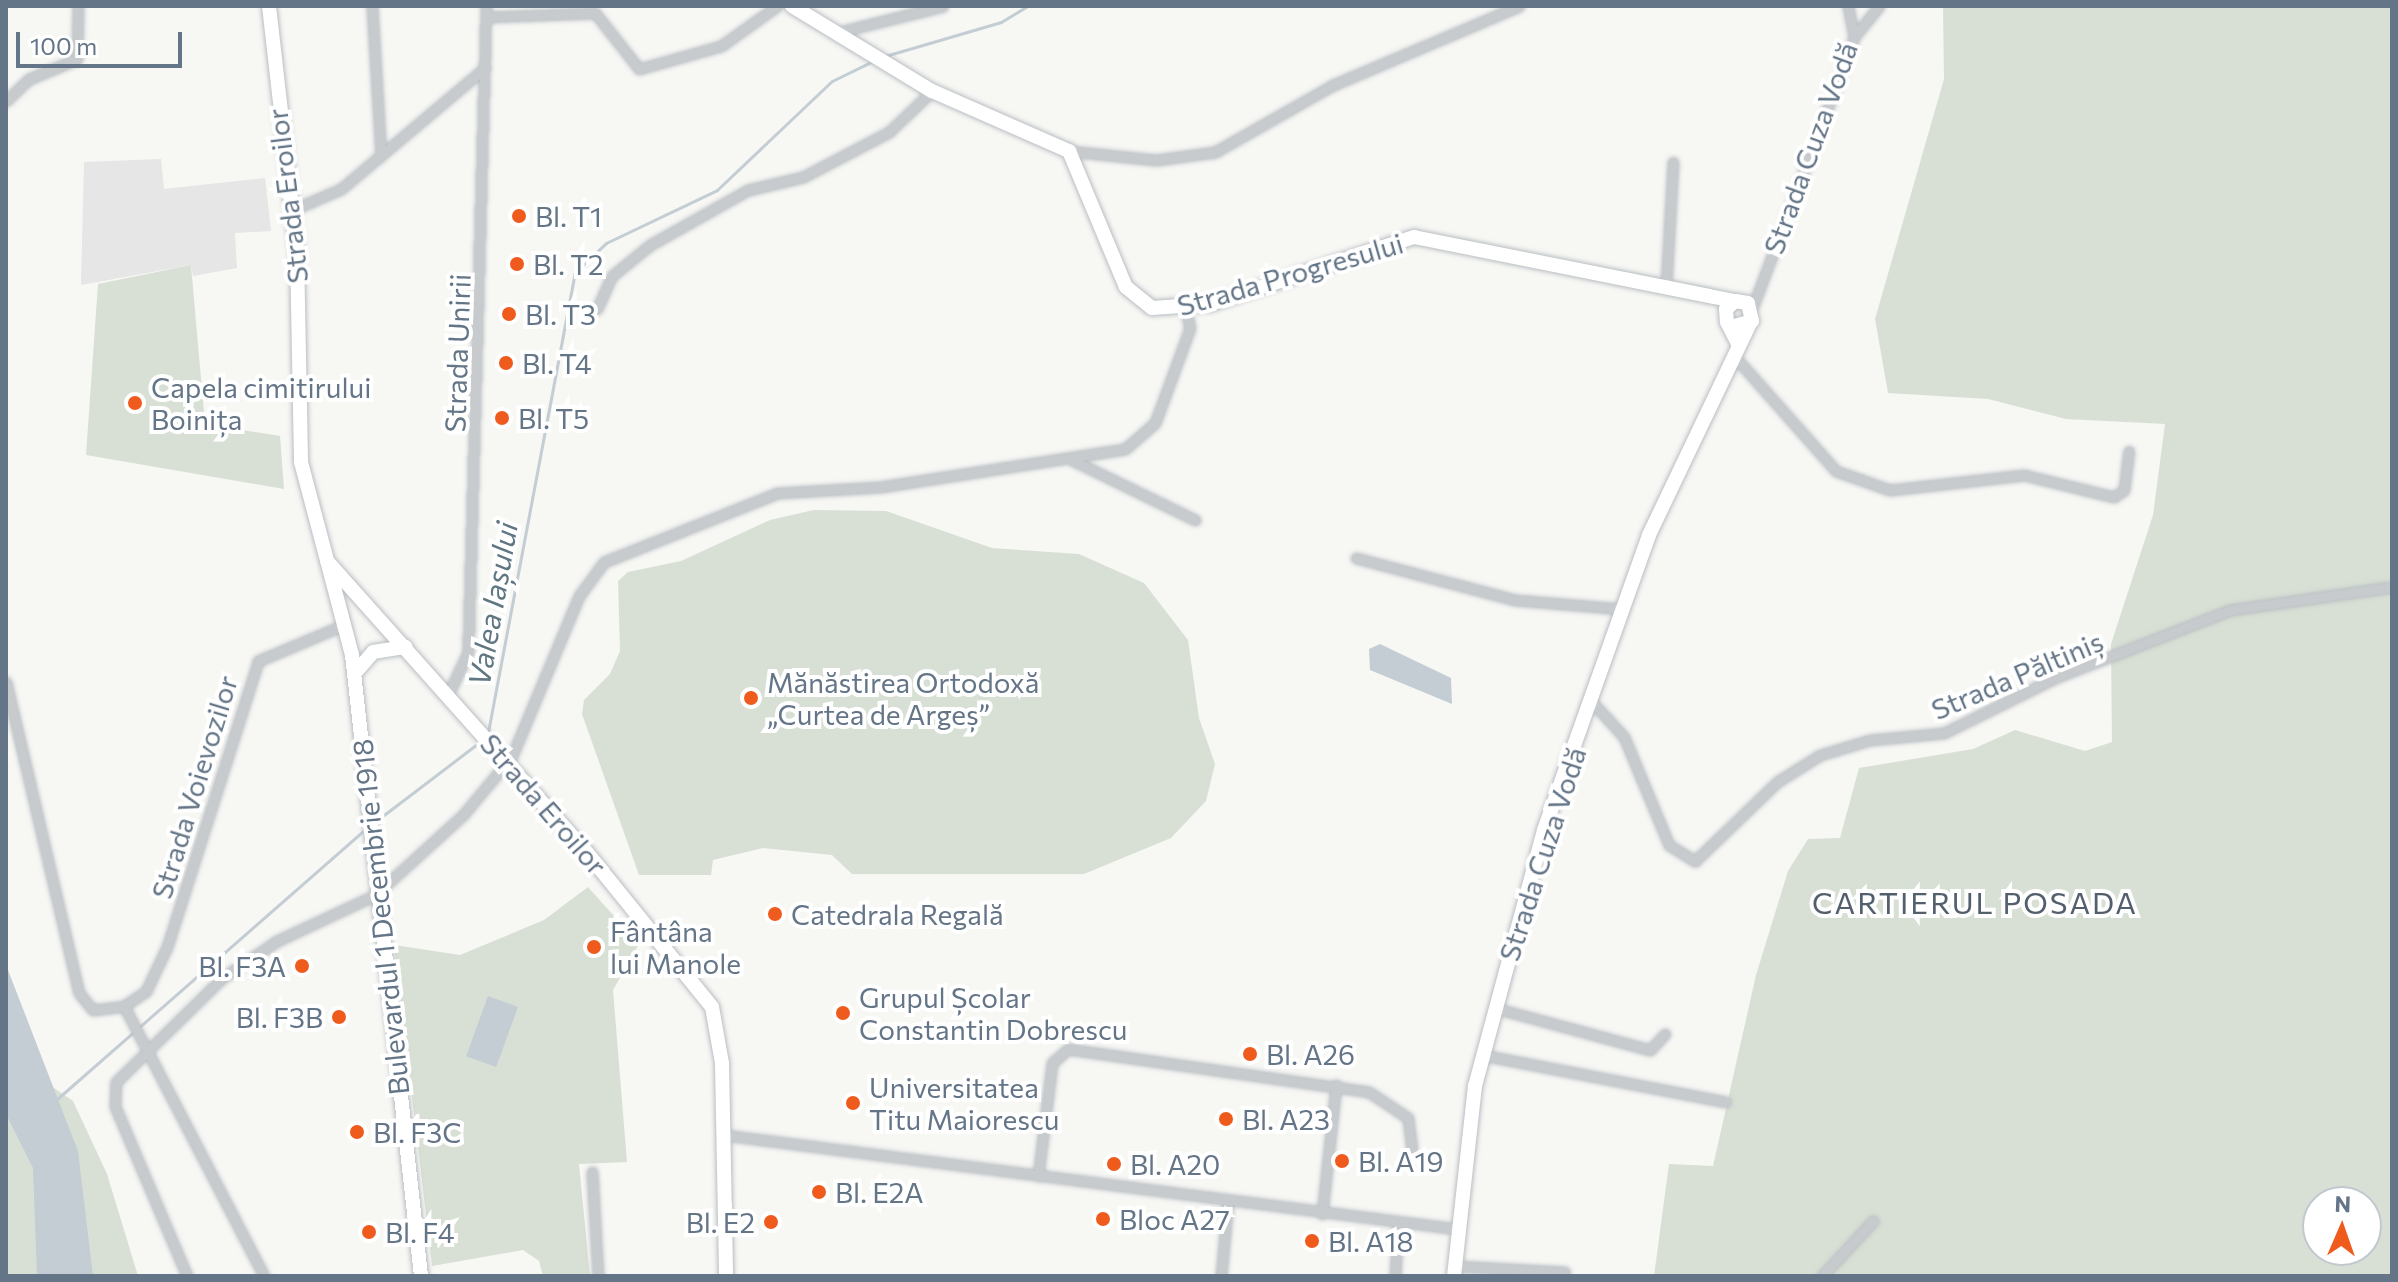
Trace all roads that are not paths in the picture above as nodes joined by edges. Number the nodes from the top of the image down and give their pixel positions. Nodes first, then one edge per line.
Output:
1 (78, 6) edge
2 (269, 6) edge
3 (372, 6) edge
4 (777, 6) edge
5 (792, 6) edge
6 (943, 6) edge
7 (1519, 6) edge
8 (1848, 6) edge
9 (1879, 6) edge
10 (1506, 8) edge
11 (486, 12) edge
12 (831, 35) junction
13 (1854, 37) junction
14 (486, 67) junction
15 (932, 91) junction
16 (6, 101) edge
17 (1069, 151) junction
18 (381, 156) junction
19 (1673, 162) dead end
20 (292, 210) junction
21 (1666, 287) junction
22 (1706, 298) junction
23 (1743, 303) junction
24 (597, 309) dead end
25 (1186, 310) junction
26 (1728, 321) junction
27 (1749, 325) junction
28 (1736, 351) junction
29 (2129, 451) dead end
30 (1071, 460) junction
31 (1195, 520) dead end
32 (1356, 558) dead end
33 (326, 560) junction
34 (2392, 587) edge
35 (1623, 609) junction
36 (346, 624) junction
37 (406, 647) junction
38 (355, 673) junction
39 (6, 682) edge
40 (448, 695) junction
41 (1593, 703) junction
42 (503, 758) junction
43 (375, 895) junction
44 (124, 1006) junction
45 (1495, 1008) junction
46 (1665, 1034) dead end
47 (145, 1049) junction
48 (1482, 1055) junction
49 (1336, 1085) junction
50 (1725, 1102) dead end
51 (724, 1135) junction
52 (1412, 1149) dead end
53 (592, 1172) dead end
54 (1038, 1176) junction
55 (1228, 1201) junction
56 (1322, 1214) junction
57 (1873, 1221) dead end
58 (1398, 1223) junction
59 (1458, 1229) junction
60 (1454, 1271) edge
61 (1565, 1272) dead end
62 (187, 1276) edge
63 (264, 1276) edge
64 (421, 1276) edge
65 (598, 1276) edge
66 (726, 1276) edge
67 (1221, 1276) edge
68 (1395, 1276) edge
69 (1822, 1276) edge

1 - 16 street
2 - 20 main road, Strada Eroilor
3 - 18 street
4 - 11 street
5 - 12 main road
6 - 12 street
7 - 10 street
8 - 13 street, Strada Cuza Vodă
9 - 13 street
10 - 17 street
11 - 14 street, Strada Unirii
12 - 15 main road
13 - 23 street, Strada Cuza Vodă
14 - 18 street
14 - 40 street, Strada Unirii
15 - 17 main road
15 - 24 street
17 - 25 main road, Strada Progresului
18 - 20 street
19 - 21 street
20 - 33 main road, Strada Eroilor
21 - 22 main road, Strada Progresului
21 - 25 main road, Strada Progresului
22 - 23 main road, Strada Progresului
22 - 26 main road, Strada Progresului
23 - 26 main road
23 - 27 main road, Strada Cuza Vodă
25 - 30 street
26 - 27 main road
26 - 28 main road
27 - 28 main road, Strada Cuza Vodă
28 - 29 street
28 - 35 main road, Strada Cuza Vodă
30 - 31 street
30 - 42 street
32 - 35 street
33 - 36 main road, Bulevardul 1 Decembrie 1918
33 - 37 main road, Strada Eroilor
34 - 41 street, Strada Păltiniș
35 - 41 main road, Strada Cuza Vodă
36 - 38 main road, Bulevardul 1 Decembrie 1918
36 - 44 street, Strada Voievozilor
37 - 38 main road
37 - 40 main road, Strada Eroilor
38 - 43 main road, Bulevardul 1 Decembrie 1918
39 - 44 street
40 - 42 main road, Strada Eroilor
41 - 45 main road, Strada Cuza Vodă
42 - 43 street
42 - 51 main road, Strada Eroilor
43 - 47 street
43 - 64 main road, Bulevardul 1 Decembrie 1918
44 - 47 street
45 - 46 street
45 - 48 main road, Strada Cuza Vodă
47 - 62 street
47 - 63 street
48 - 50 street
48 - 59 main road, Strada Cuza Vodă
49 - 52 street
49 - 54 street
49 - 56 street
51 - 54 street
51 - 66 main road
53 - 65 street
54 - 55 street
55 - 56 street
55 - 67 street
56 - 58 street
57 - 69 street
58 - 59 street
58 - 68 street
59 - 60 main road, Strada Cuza Vodă
60 - 61 street, Strada Cuza Vodă

